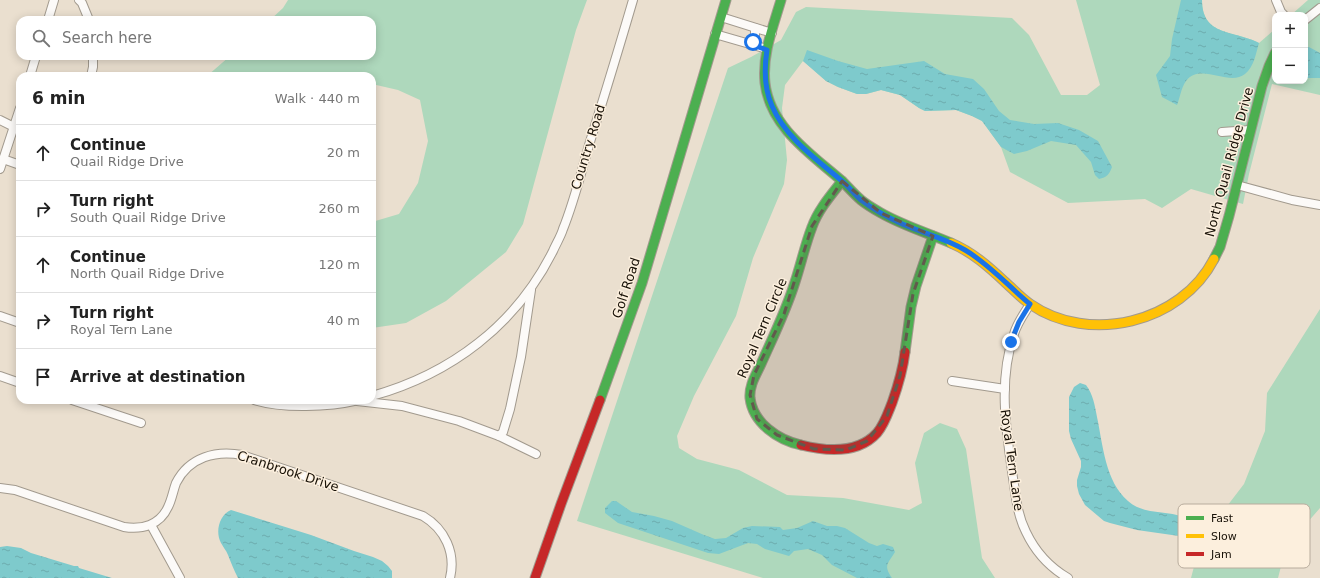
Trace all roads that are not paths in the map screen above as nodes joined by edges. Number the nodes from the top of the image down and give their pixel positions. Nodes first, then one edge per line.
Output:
1 (54, 0) edge
2 (79, 0) edge
3 (633, 0) edge
4 (726, 0) edge
5 (781, 0) edge
6 (1276, 0) edge
7 (1320, 8) edge
8 (1281, 12) edge
9 (49, 16) edge
10 (87, 16) edge
11 (721, 18) junction
12 (1308, 18) edge
13 (755, 28) junction
14 (772, 33) junction
15 (715, 34) junction
16 (750, 44) junction
17 (767, 50) junction
18 (1272, 59) edge
19 (35, 60) edge
20 (94, 60) edge
21 (31, 72) edge
22 (92, 72) edge
23 (0, 120) edge
24 (16, 121) edge
25 (14, 127) junction
26 (1250, 130) junction
27 (1222, 132) dead end
28 (3, 159) junction
29 (16, 164) edge
30 (0, 169) edge
31 (842, 182) junction
32 (1237, 186) junction
33 (1320, 205) edge
34 (933, 236) junction
35 (531, 289) junction
36 (1030, 304) junction
37 (0, 316) edge
38 (16, 322) edge
39 (0, 376) edge
40 (952, 381) dead end
41 (16, 382) edge
42 (1005, 389) junction
43 (376, 395) edge
44 (376, 402) edge
45 (84, 404) edge
46 (284, 404) edge
47 (314, 404) edge
48 (141, 423) dead end
49 (499, 436) junction
50 (536, 454) dead end
51 (0, 488) edge
52 (151, 525) junction
53 (180, 578) edge
54 (450, 578) edge
55 (535, 578) edge
56 (1068, 578) edge

1 - 9 street
2 - 10 street
3 - 35 street, Country Road
4 - 11 street, Golf Road
5 - 14 street, North Quail Ridge Drive
6 - 8 street
7 - 12 street
11 - 13 street
11 - 15 street, Golf Road
13 - 14 street
13 - 16 street
14 - 17 street, North Quail Ridge Drive
15 - 16 street
15 - 55 street, Golf Road
16 - 17 street
17 - 31 street, North Quail Ridge Drive
18 - 26 street, North Quail Ridge Drive
19 - 21 street
20 - 22 street
23 - 25 street
24 - 25 street
25 - 28 street
26 - 27 street
26 - 32 street, North Quail Ridge Drive
28 - 29 street
28 - 30 street
31 - 34 street, North Quail Ridge Drive
31 - 34 street, Royal Tern Circle
32 - 33 street
32 - 36 street, North Quail Ridge Drive
34 - 36 street, North Quail Ridge Drive
35 - 43 street, Country Road
35 - 49 street, Country Road
36 - 42 street, Royal Tern Lane
37 - 38 street
39 - 41 street
40 - 42 street
42 - 56 street, Royal Tern Lane
44 - 49 street
45 - 48 street
46 - 47 street
49 - 50 street
51 - 52 street
52 - 53 street
52 - 54 street, Cranbrook Drive

